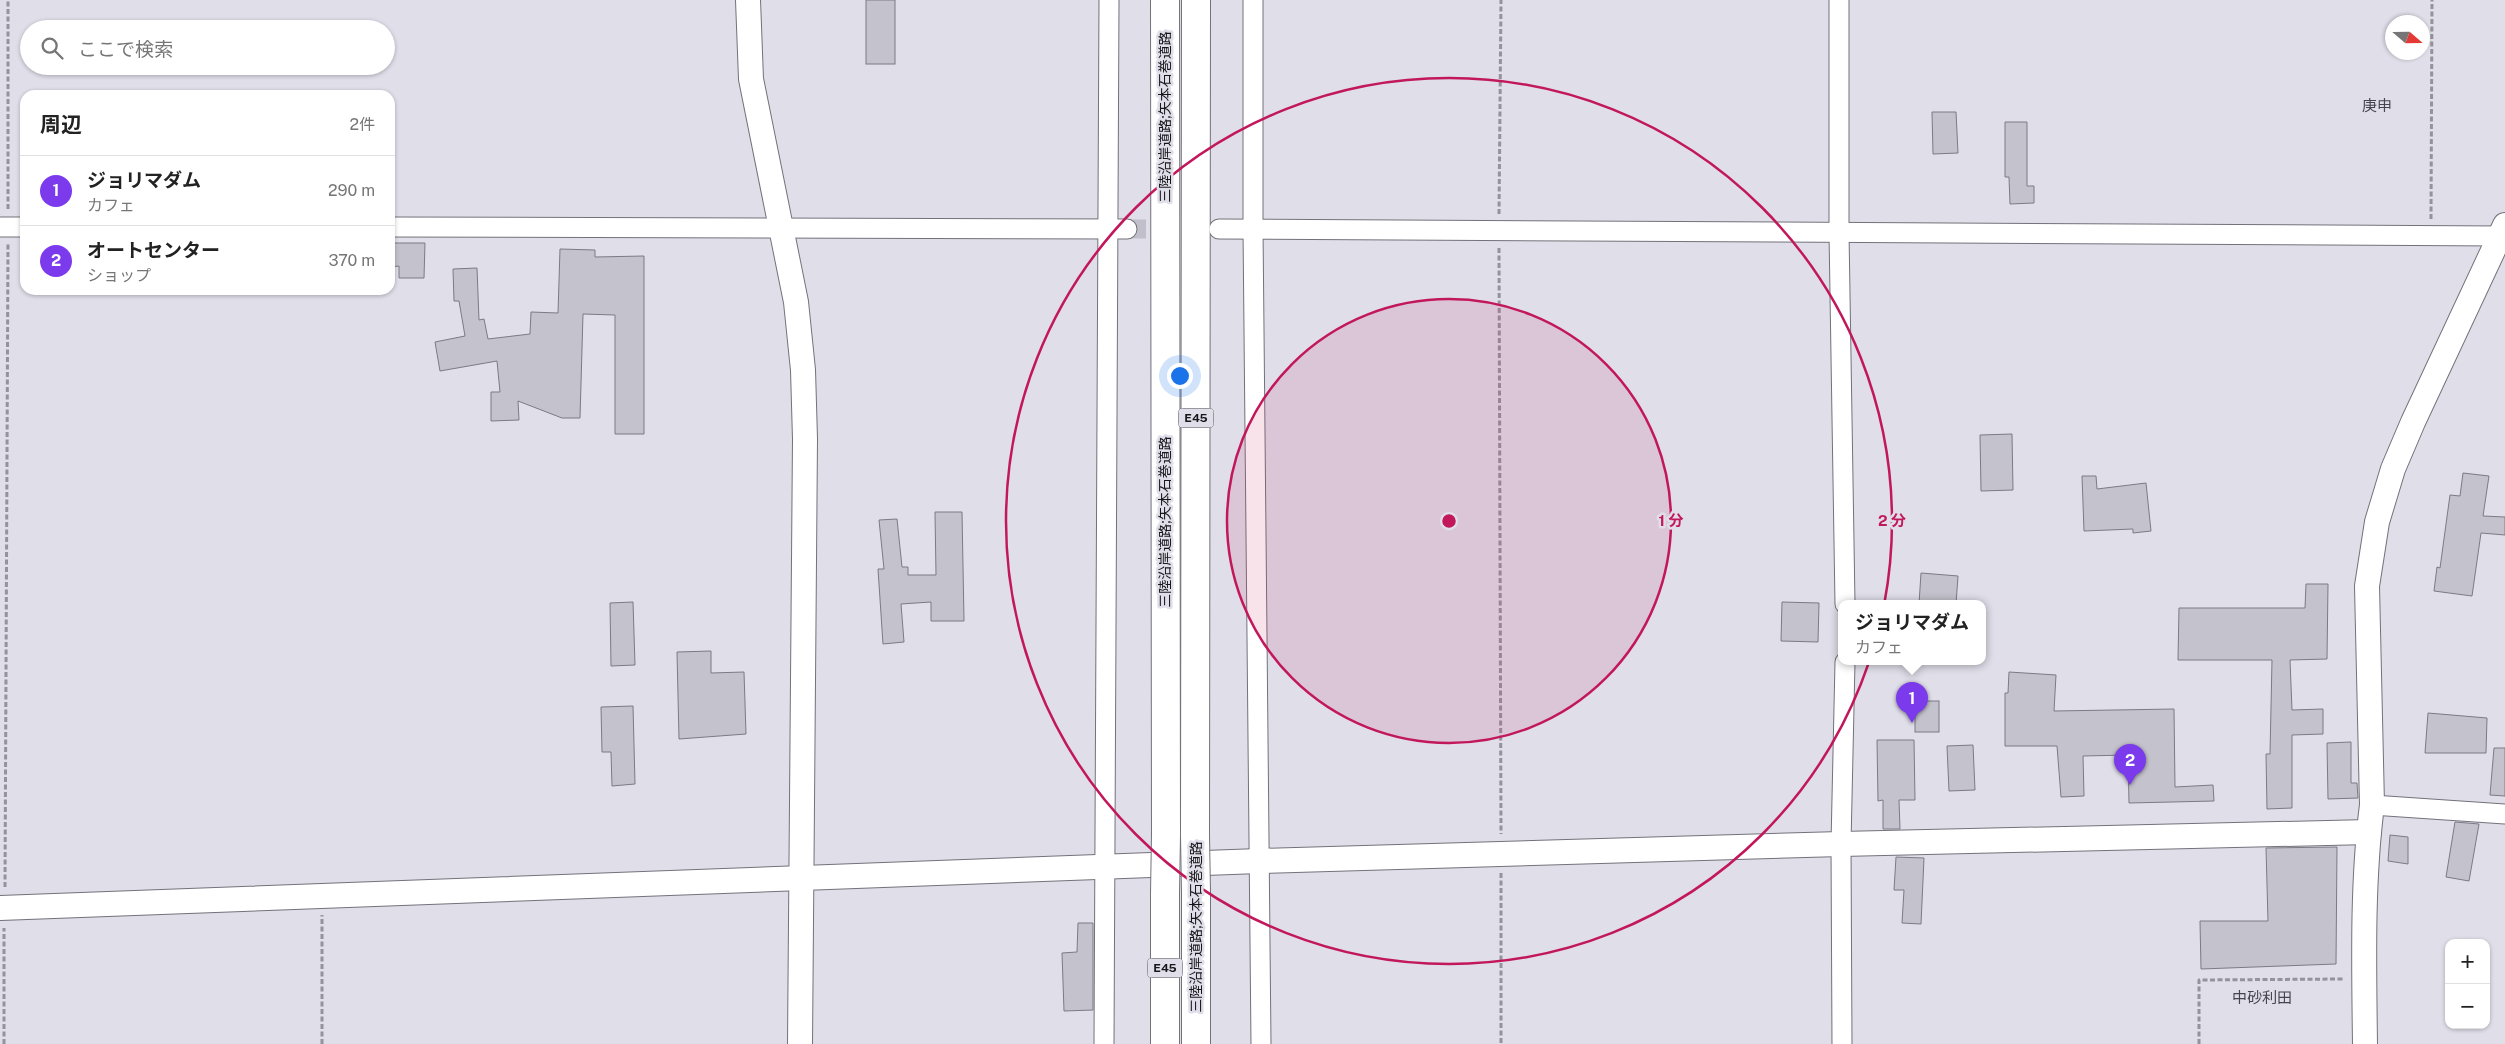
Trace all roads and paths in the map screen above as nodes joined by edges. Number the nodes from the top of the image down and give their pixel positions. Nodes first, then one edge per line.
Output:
1 (8, 0) edge
2 (748, 0) edge
3 (1109, 0) edge
4 (1165, 0) edge
5 (1196, 0) edge
6 (1253, 0) edge
7 (1500, 0) edge
8 (1839, 0) edge
9 (2432, 0) edge
10 (11, 227) edge
11 (395, 227) edge
12 (780, 228) junction
13 (1118, 228) junction
14 (1253, 228) junction
15 (1219, 229) tunnel mouth
16 (1499, 230) junction
17 (2503, 230) edge
18 (1839, 232) junction
19 (2431, 234) junction
20 (1845, 600) edge
21 (1845, 665) edge
22 (2372, 805) junction
23 (2505, 814) edge
24 (2368, 832) junction
25 (1841, 844) junction
26 (1501, 854) junction
27 (1259, 861) junction
28 (1106, 867) junction
29 (801, 878) junction
30 (322, 896) junction
31 (2, 908) edge
32 (2364, 979) junction
33 (4, 1044) edge
34 (322, 1044) edge
35 (800, 1044) edge
36 (1104, 1044) edge
37 (1165, 1044) edge
38 (1196, 1044) edge
39 (1261, 1044) edge
40 (1501, 1044) edge
41 (1842, 1044) edge
42 (2199, 1044) edge
43 (2365, 1044) edge

1 - 10 path
2 - 12 street
3 - 13 street
4 - 37 highway, 三陸沿岸道路;矢本石巻道路 / E45, bridge
5 - 38 highway, 三陸沿岸道路;矢本石巻道路 / E45, bridge
6 - 14 street
7 - 16 path
8 - 18 street
9 - 19 path
10 - 31 path
11 - 12 street
12 - 13 street
12 - 29 street
13 - 28 street
14 - 15 street
14 - 16 street
14 - 27 street
16 - 18 street
16 - 26 path
17 - 19 street
17 - 22 street
18 - 19 street
18 - 20 street
21 - 25 street
22 - 23 street
22 - 24 street
24 - 25 street
24 - 32 street
25 - 26 street
25 - 41 street
26 - 27 street
26 - 40 path
27 - 28 street
27 - 39 street
28 - 29 street
28 - 36 street
29 - 30 street
29 - 35 street
30 - 31 street
30 - 34 path
31 - 33 path
32 - 42 path
32 - 43 street

